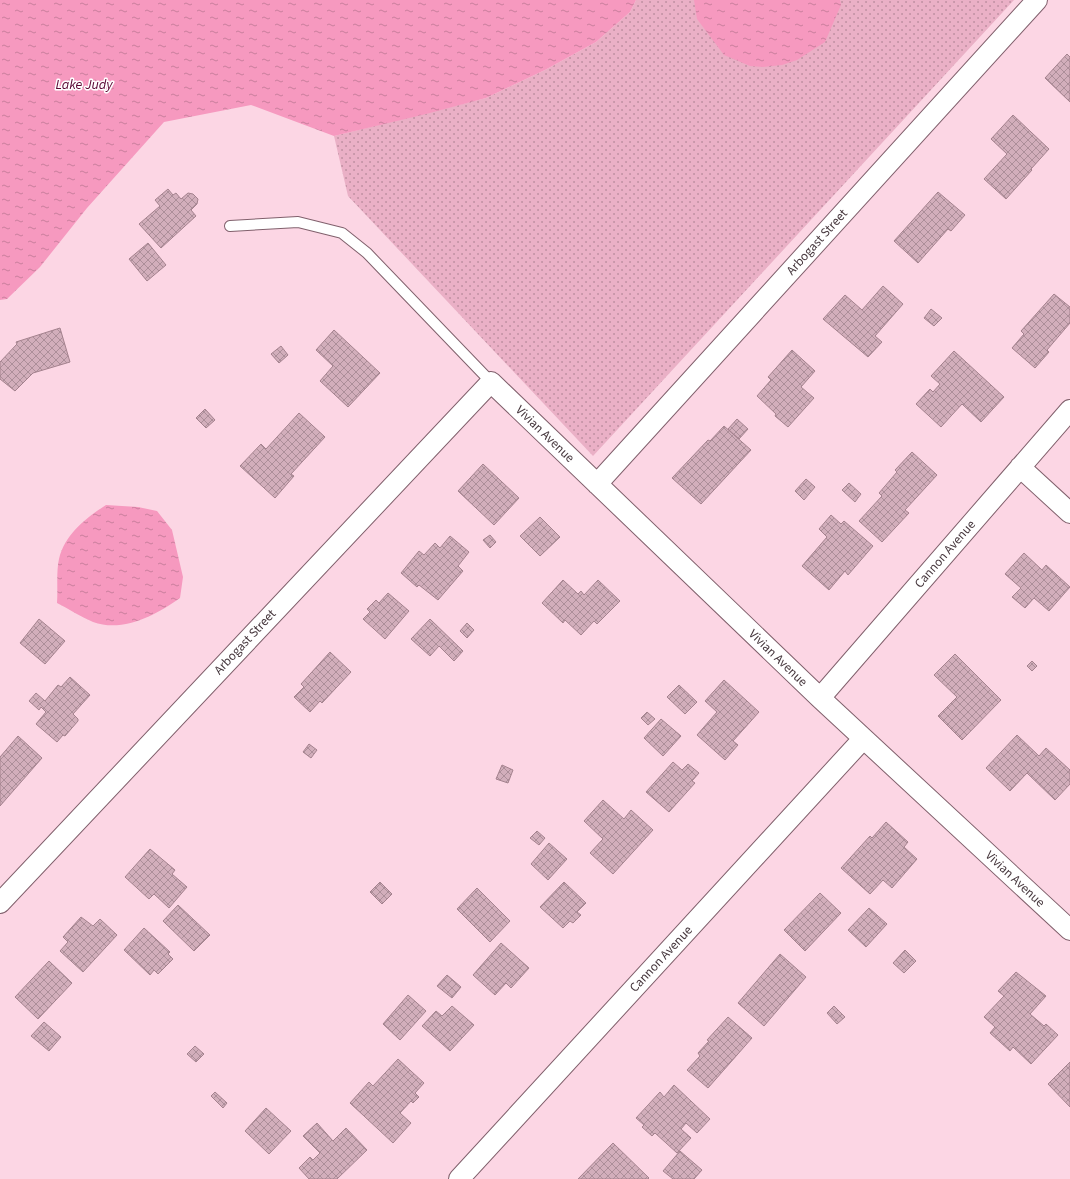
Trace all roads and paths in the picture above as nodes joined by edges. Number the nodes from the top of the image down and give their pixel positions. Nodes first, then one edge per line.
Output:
1 (1037, 0) edge
2 (230, 226) dead end
3 (490, 382) junction
4 (1070, 410) edge
5 (1020, 467) junction
6 (597, 484) junction
7 (1070, 513) edge
8 (820, 698) junction
9 (863, 739) junction
10 (0, 903) edge
11 (1070, 930) edge
12 (459, 1179) edge

1 - 6 street, Arbogast Street
2 - 3 lane
3 - 6 street, Vivian Avenue
3 - 10 street, Arbogast Street
4 - 5 street, Cannon Avenue
5 - 7 street
5 - 8 street, Cannon Avenue
6 - 8 street, Vivian Avenue
8 - 9 street, Vivian Avenue
9 - 11 street, Vivian Avenue
9 - 12 street, Cannon Avenue

